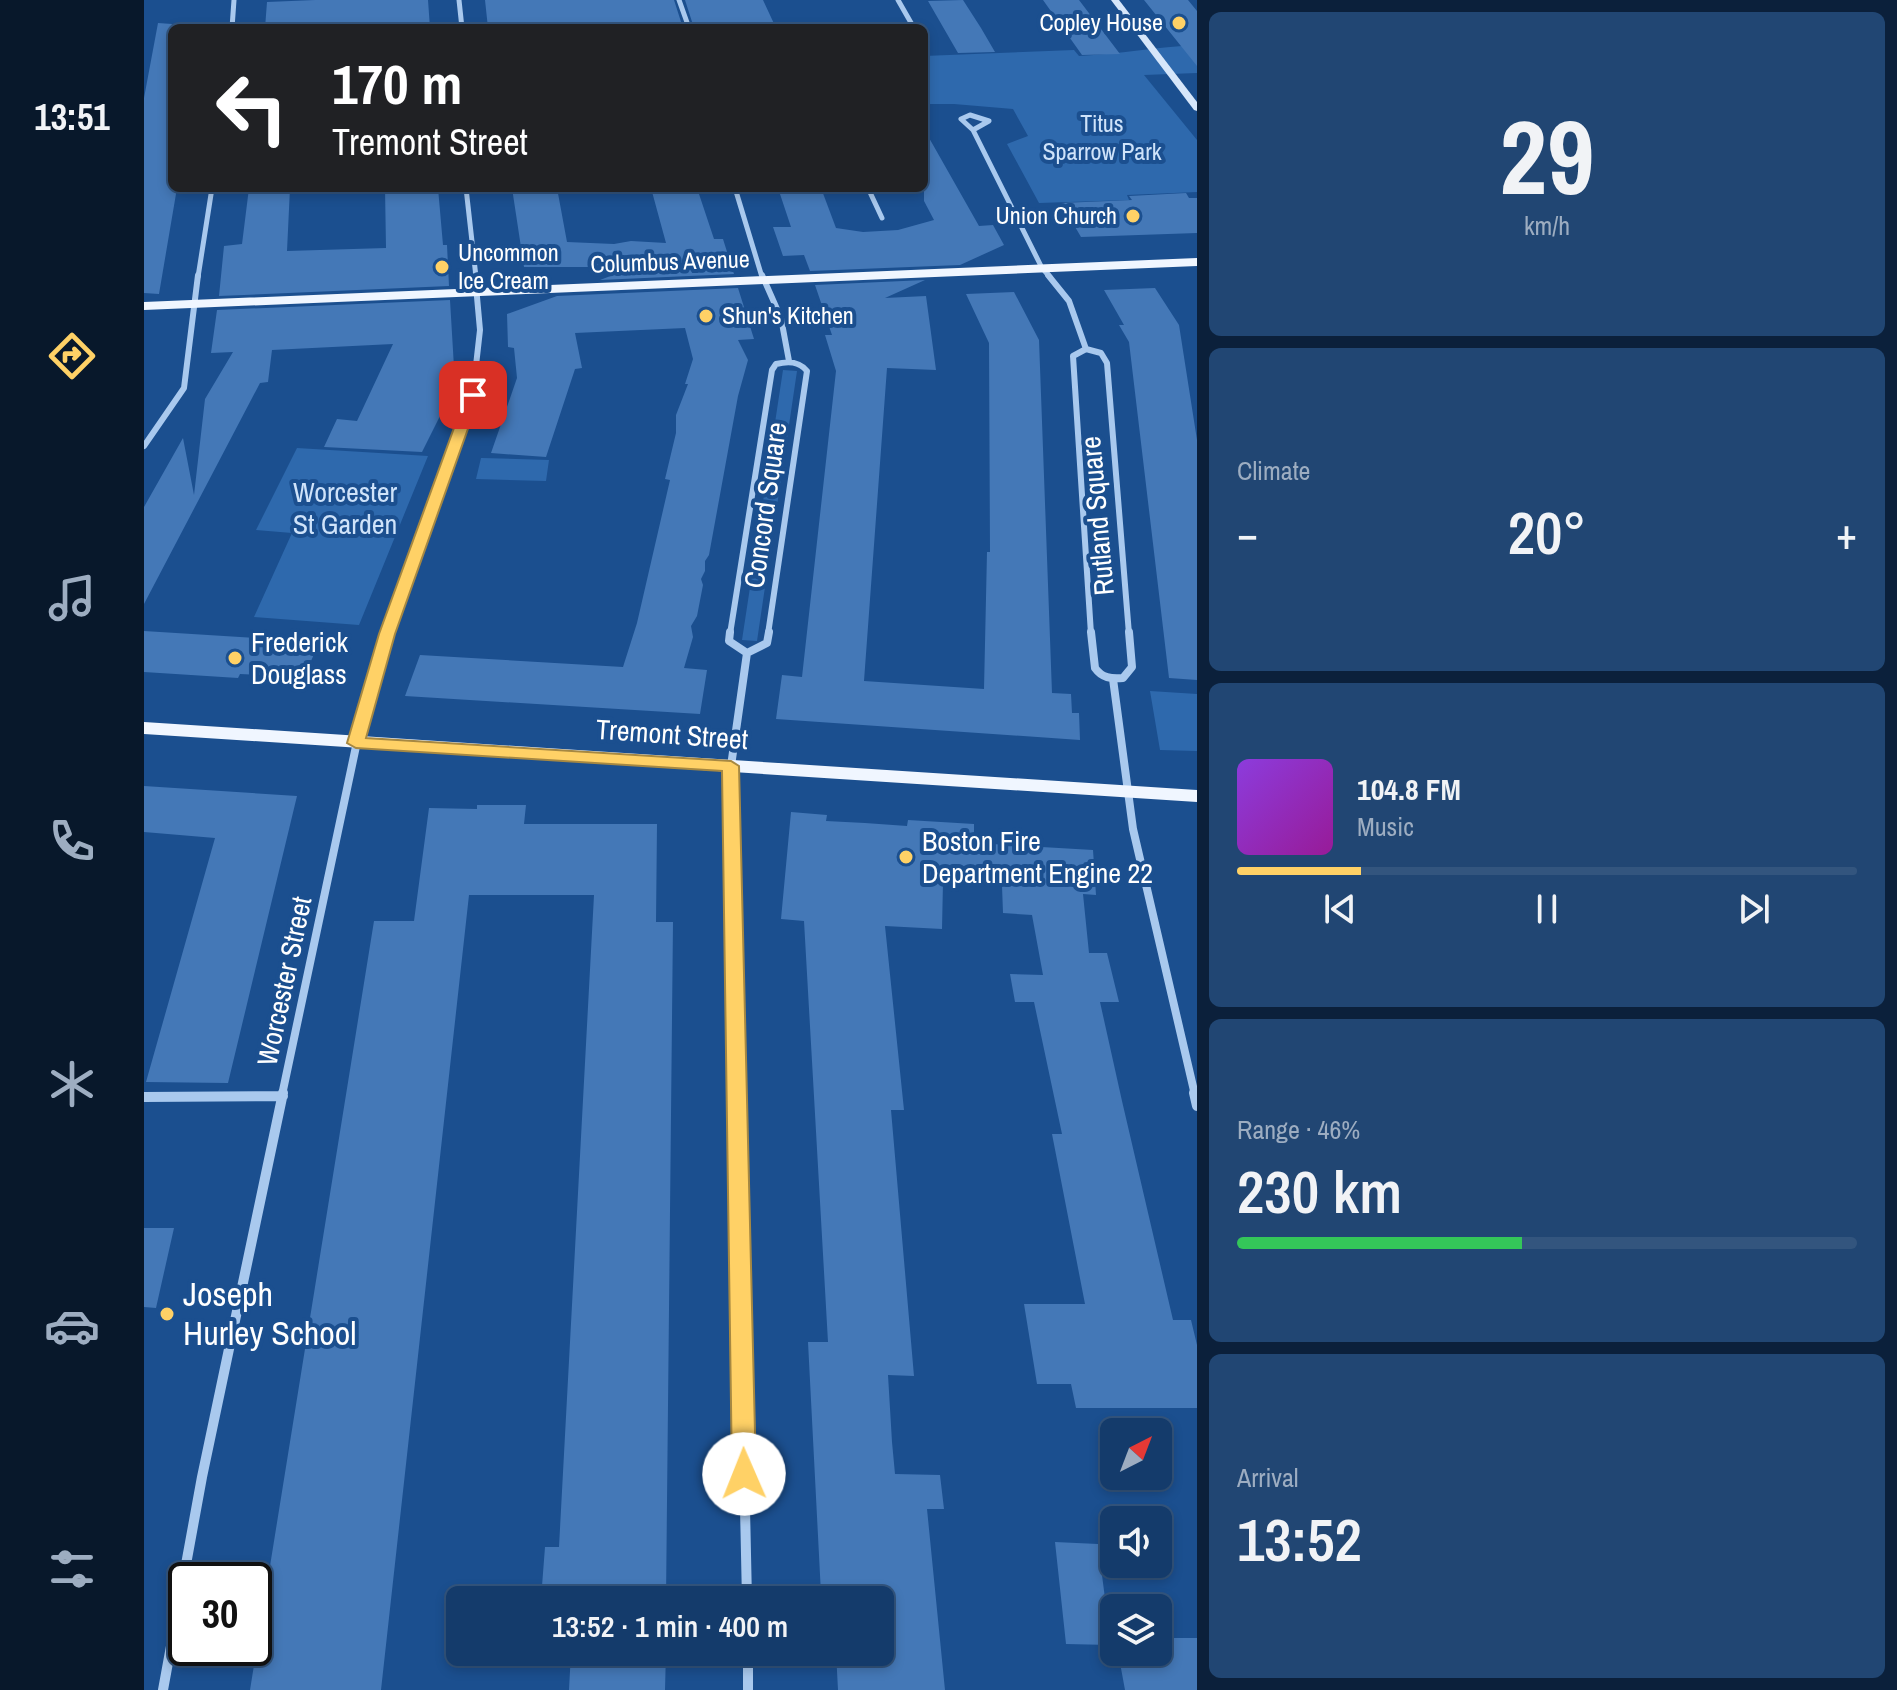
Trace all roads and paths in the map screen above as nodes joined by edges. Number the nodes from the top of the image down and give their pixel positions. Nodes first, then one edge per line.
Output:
1 (234, 0) edge
2 (459, 0) edge
3 (679, 0) edge
4 (898, 0) edge
5 (1115, 0) edge
6 (232, 24) edge
7 (462, 24) edge
8 (688, 24) edge
9 (912, 24) edge
10 (1197, 108) edge
11 (973, 130) junction
12 (211, 192) edge
13 (466, 192) edge
14 (736, 192) edge
15 (870, 192) edge
16 (882, 218) dead end
17 (1197, 262) edge
18 (1042, 268) junction
19 (763, 280) junction
20 (479, 291) junction
21 (196, 303) junction
22 (144, 306) edge
23 (1086, 349) junction
24 (789, 361) junction
25 (144, 446) edge
26 (747, 653) junction
27 (1113, 679) junction
28 (144, 728) edge
29 (356, 743) junction
30 (731, 766) junction
31 (1126, 793) junction
32 (1197, 796) edge
33 (283, 1096) junction
34 (144, 1097) edge
35 (1197, 1106) edge
36 (747, 1586) edge
37 (748, 1666) edge
38 (163, 1690) edge
39 (748, 1690) edge

1 - 6 street
2 - 7 street
3 - 8 street
4 - 9 street
5 - 10 main road
11 - 11 street, Rutland Square
11 - 18 street, Rutland Square
12 - 21 street
13 - 20 street, Worcester Street
14 - 19 street, Concord Square
15 - 16 street
17 - 18 main road, Columbus Avenue
18 - 19 main road, Columbus Avenue
18 - 23 street, Rutland Square
19 - 20 main road, Columbus Avenue
19 - 24 street, Concord Square
20 - 21 main road, Columbus Avenue
20 - 29 street, Worcester Street
21 - 22 main road, Columbus Avenue
21 - 25 street
23 - 27 street, Rutland Square
23 - 27 street, Rutland Square
24 - 26 street, Concord Square
24 - 26 street, Concord Square
26 - 30 street
27 - 31 street, Rutland Square
28 - 29 main road, Tremont Street
29 - 30 main road, Tremont Street
29 - 33 street, Worcester Street
30 - 31 main road, Tremont Street
30 - 36 street
31 - 32 main road, Tremont Street
31 - 35 street, Rutland Square
33 - 34 street
33 - 38 street, Worcester Street
37 - 39 street

